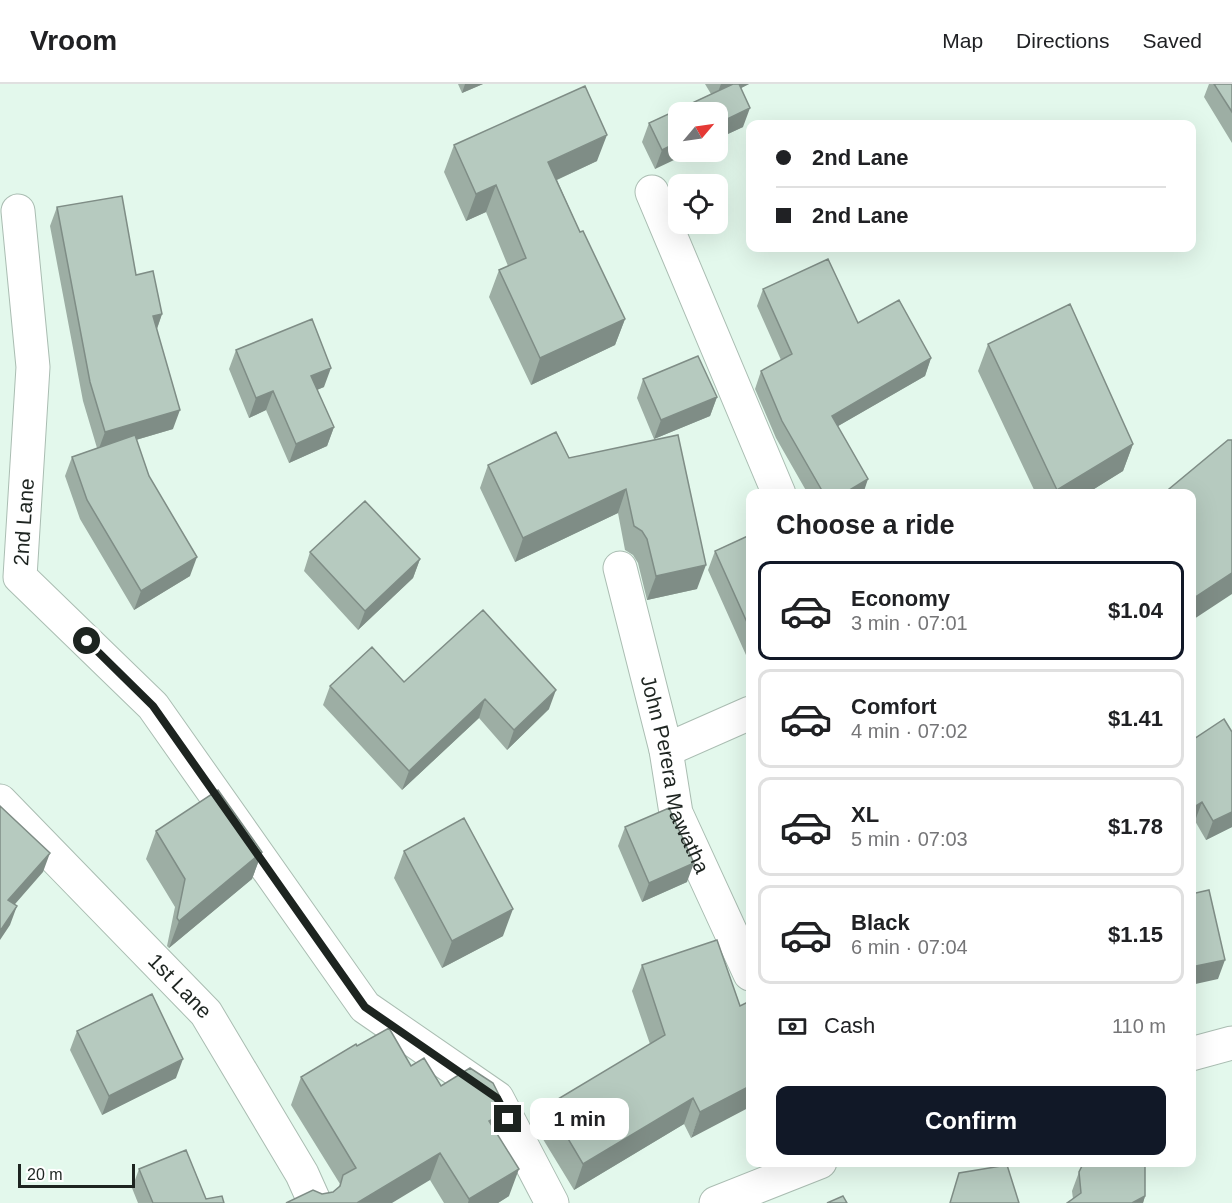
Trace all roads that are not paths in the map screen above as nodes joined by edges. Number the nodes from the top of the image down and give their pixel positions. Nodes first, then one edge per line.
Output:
1 (652, 192) dead end
2 (18, 211) dead end
3 (777, 489) edge
4 (620, 568) dead end
5 (746, 714) edge
6 (666, 750) junction
7 (0, 801) edge
8 (746, 965) edge
9 (1232, 1043) edge
10 (1196, 1053) edge
11 (808, 1167) edge
12 (722, 1202) edge
13 (315, 1203) edge
14 (552, 1203) edge

1 - 3 street
2 - 14 street, 2nd Lane
4 - 6 street, John Perera Mawatha
5 - 6 street
6 - 8 street, John Perera Mawatha
7 - 13 street, 1st Lane
9 - 10 street
11 - 12 street

